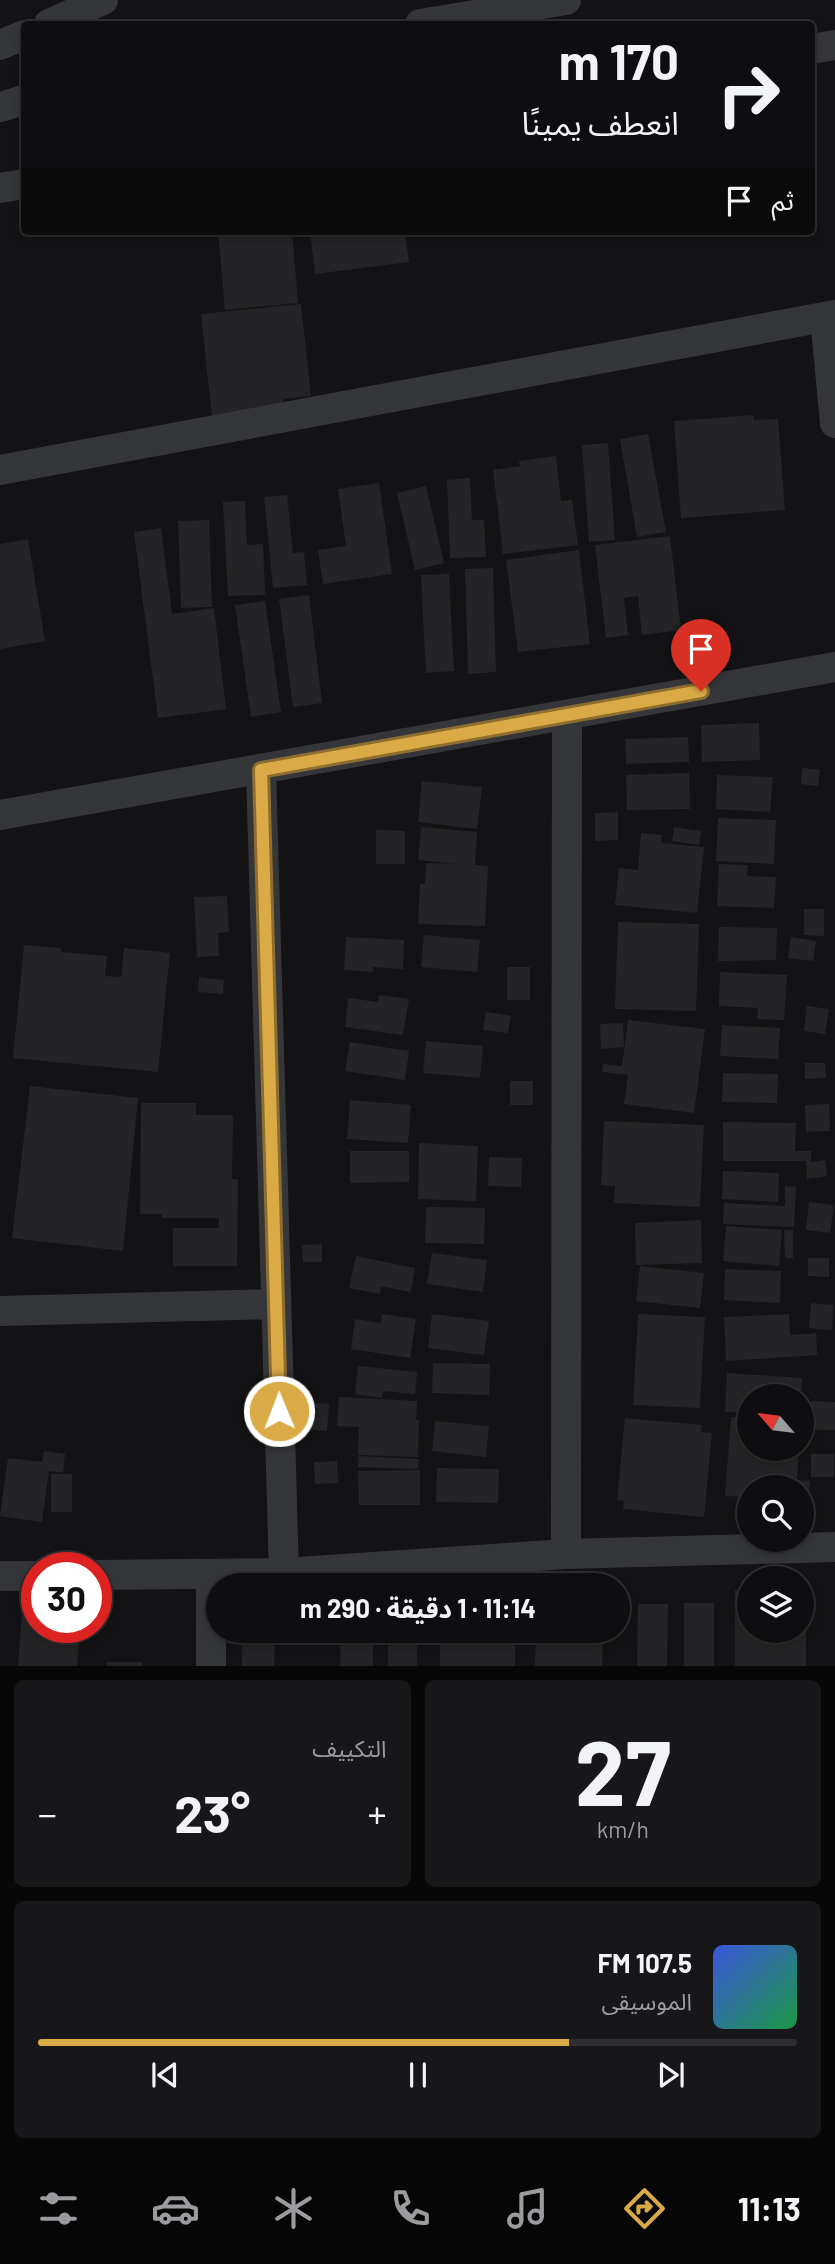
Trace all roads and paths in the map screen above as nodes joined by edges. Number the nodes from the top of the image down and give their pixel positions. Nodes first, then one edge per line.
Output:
1 (103, 0) edge
2 (566, 0) edge
3 (56, 21) edge
4 (437, 21) edge
5 (21, 36) edge
6 (0, 45) edge
7 (835, 45) edge
8 (815, 48) edge
9 (21, 101) edge
10 (0, 107) edge
11 (21, 184) edge
12 (0, 188) edge
13 (830, 316) edge
14 (835, 423) edge
15 (0, 470) edge
16 (835, 667) edge
17 (567, 715) junction
18 (261, 770) junction
19 (0, 815) edge
20 (276, 1304) junction
21 (0, 1311) edge
22 (835, 1547) edge
23 (566, 1554) junction
24 (284, 1573) joint
25 (206, 1574) edge
26 (112, 1575) edge
27 (0, 1576) edge
28 (21, 1576) edge
29 (211, 1643) edge
30 (211, 1665) edge

1 - 3 street
2 - 4 street
5 - 6 street
7 - 8 street
9 - 10 street
11 - 12 street
13 - 14 street
13 - 15 street
16 - 17 street
17 - 18 street
17 - 23 street
18 - 19 street
18 - 20 street
20 - 21 street
20 - 24 street
22 - 23 street
23 - 24 street
25 - 26 street
27 - 28 street
29 - 30 street

